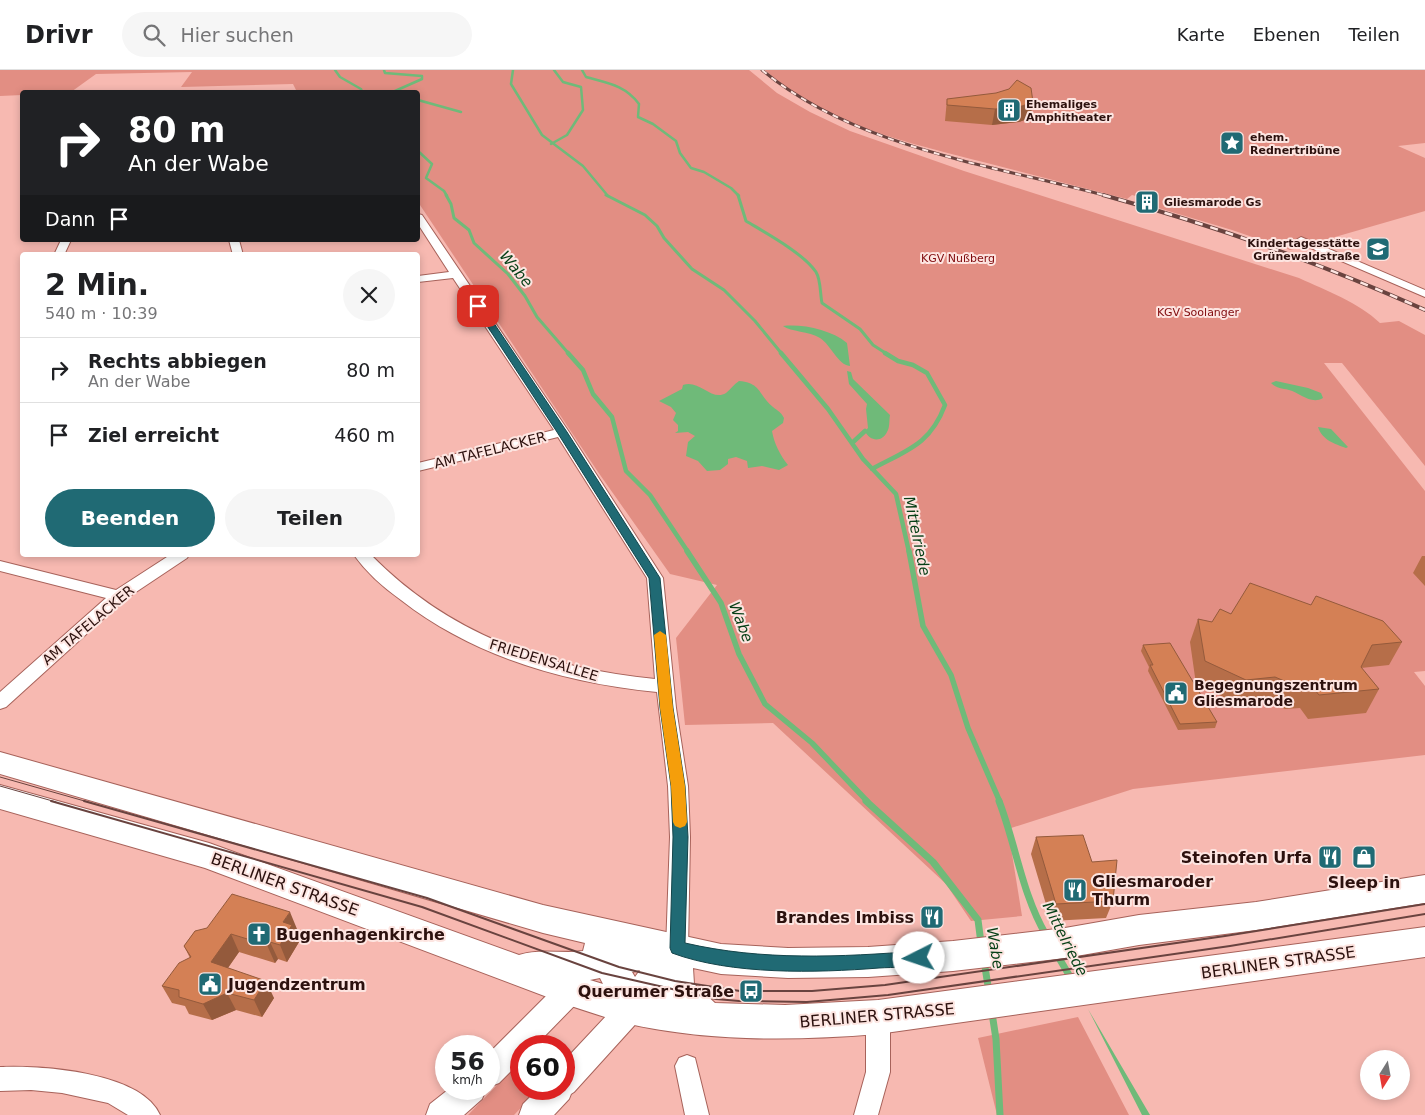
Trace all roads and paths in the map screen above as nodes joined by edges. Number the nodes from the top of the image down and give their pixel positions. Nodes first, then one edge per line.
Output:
1 (420, 219) edge
2 (1301, 240) dead end
3 (457, 274) junction
4 (420, 279) edge
5 (1425, 294) edge
6 (562, 432) junction
7 (420, 467) edge
8 (178, 557) edge
9 (364, 557) edge
10 (0, 566) edge
11 (118, 596) junction
12 (665, 686) junction
13 (0, 702) edge
14 (0, 763) edge
15 (0, 797) edge
16 (1425, 889) edge
17 (580, 928) junction
18 (1425, 942) edge
19 (672, 959) junction
20 (610, 965) junction
21 (506, 966) junction
22 (571, 990) junction
23 (632, 1008) junction
24 (878, 1017) junction
25 (710, 1020) junction
26 (500, 1062) edge
27 (687, 1066) dead end
28 (575, 1070) edge
29 (0, 1079) edge
30 (459, 1100) edge
31 (548, 1100) edge
32 (148, 1115) edge
33 (441, 1115) edge
34 (534, 1115) edge
35 (697, 1115) edge
36 (866, 1115) edge

1 - 3 street
2 - 5 street
3 - 4 street
3 - 6 street
6 - 7 street, AM TAFELACKER
6 - 12 street
8 - 11 street, AM TAFELACKER
9 - 12 street, FRIEDENSALLEE
10 - 11 street
11 - 13 street, AM TAFELACKER
12 - 19 street
14 - 17 main road
15 - 21 main road, BERLINER STRASSE
16 - 19 main road
17 - 19 main road
17 - 20 main road
18 - 24 main road, BERLINER STRASSE
19 - 20 main road
19 - 23 main road
19 - 25 main road
20 - 21 main road
20 - 22 main road
20 - 23 main road
21 - 22 main road, BERLINER STRASSE
22 - 23 main road, BERLINER STRASSE
22 - 26 street
23 - 25 main road, BERLINER STRASSE
23 - 28 street
24 - 25 main road, BERLINER STRASSE
24 - 36 street
27 - 35 street
29 - 32 street
30 - 33 street
31 - 34 street

